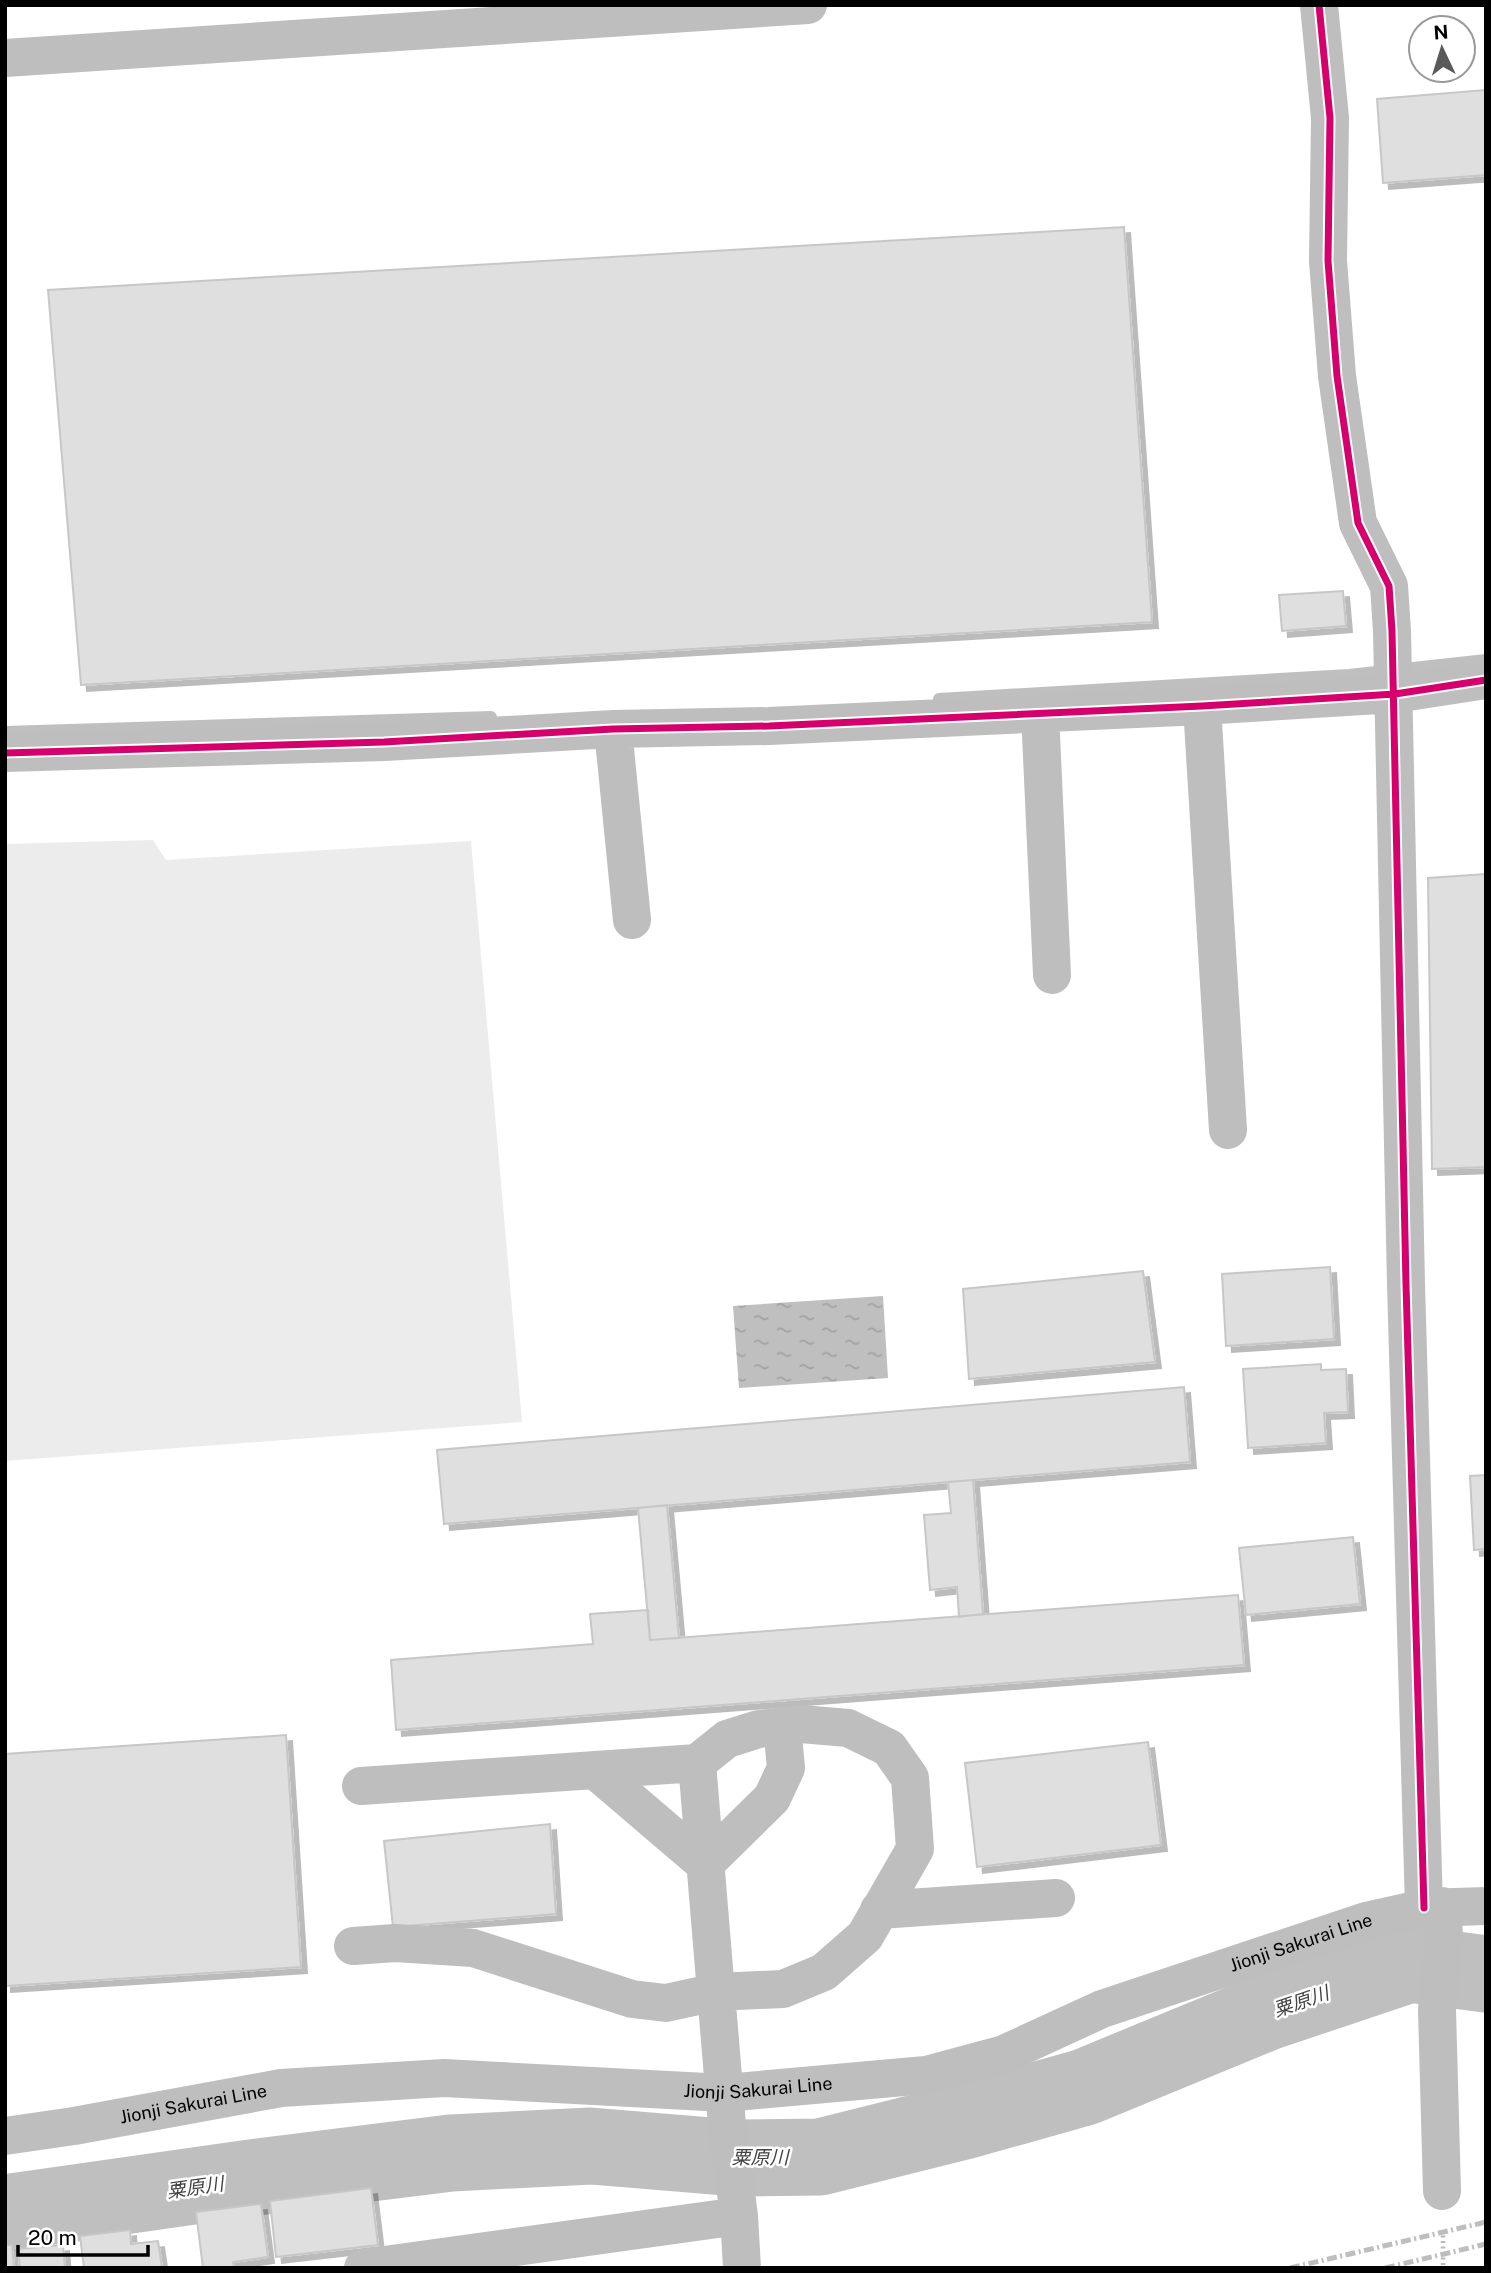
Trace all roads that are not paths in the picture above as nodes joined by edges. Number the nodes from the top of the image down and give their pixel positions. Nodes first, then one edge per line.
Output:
1 (808, 5) edge
2 (1319, 5) edge
3 (593, 13) edge
4 (5, 58) edge
5 (1486, 680) edge
6 (1395, 694) junction
7 (1202, 706) junction
8 (1040, 713) junction
9 (613, 729) junction
10 (5, 753) edge
11 (632, 920) dead end
12 (1052, 975) dead end
13 (1228, 1130) dead end
14 (782, 1726) junction
15 (697, 1762) junction
16 (595, 1770) junction
17 (361, 1786) dead end
18 (705, 1864) junction
19 (1056, 1898) dead end
20 (1486, 1906) edge
21 (879, 1910) junction
22 (1437, 1916) junction
23 (353, 1946) dead end
24 (716, 1992) junction
25 (726, 2109) junction
26 (5, 2136) edge
27 (1443, 2191) dead end
28 (737, 2201) junction
29 (363, 2268) edge
30 (743, 2268) edge

1 - 3 street
2 - 6 street
3 - 4 street
5 - 6 street
6 - 7 street
6 - 22 street
7 - 8 street
7 - 13 street
8 - 9 street
8 - 12 street
9 - 10 street
9 - 11 street
14 - 15 street
14 - 18 street
14 - 21 street
15 - 16 street
15 - 18 street
16 - 17 street
16 - 18 street
18 - 24 street
19 - 21 street
20 - 22 street, Jionji Sakurai Line
21 - 24 street
22 - 25 street, Jionji Sakurai Line
22 - 27 street
23 - 24 street
24 - 25 street
25 - 26 street, Jionji Sakurai Line
25 - 28 street
28 - 29 street
28 - 30 street

